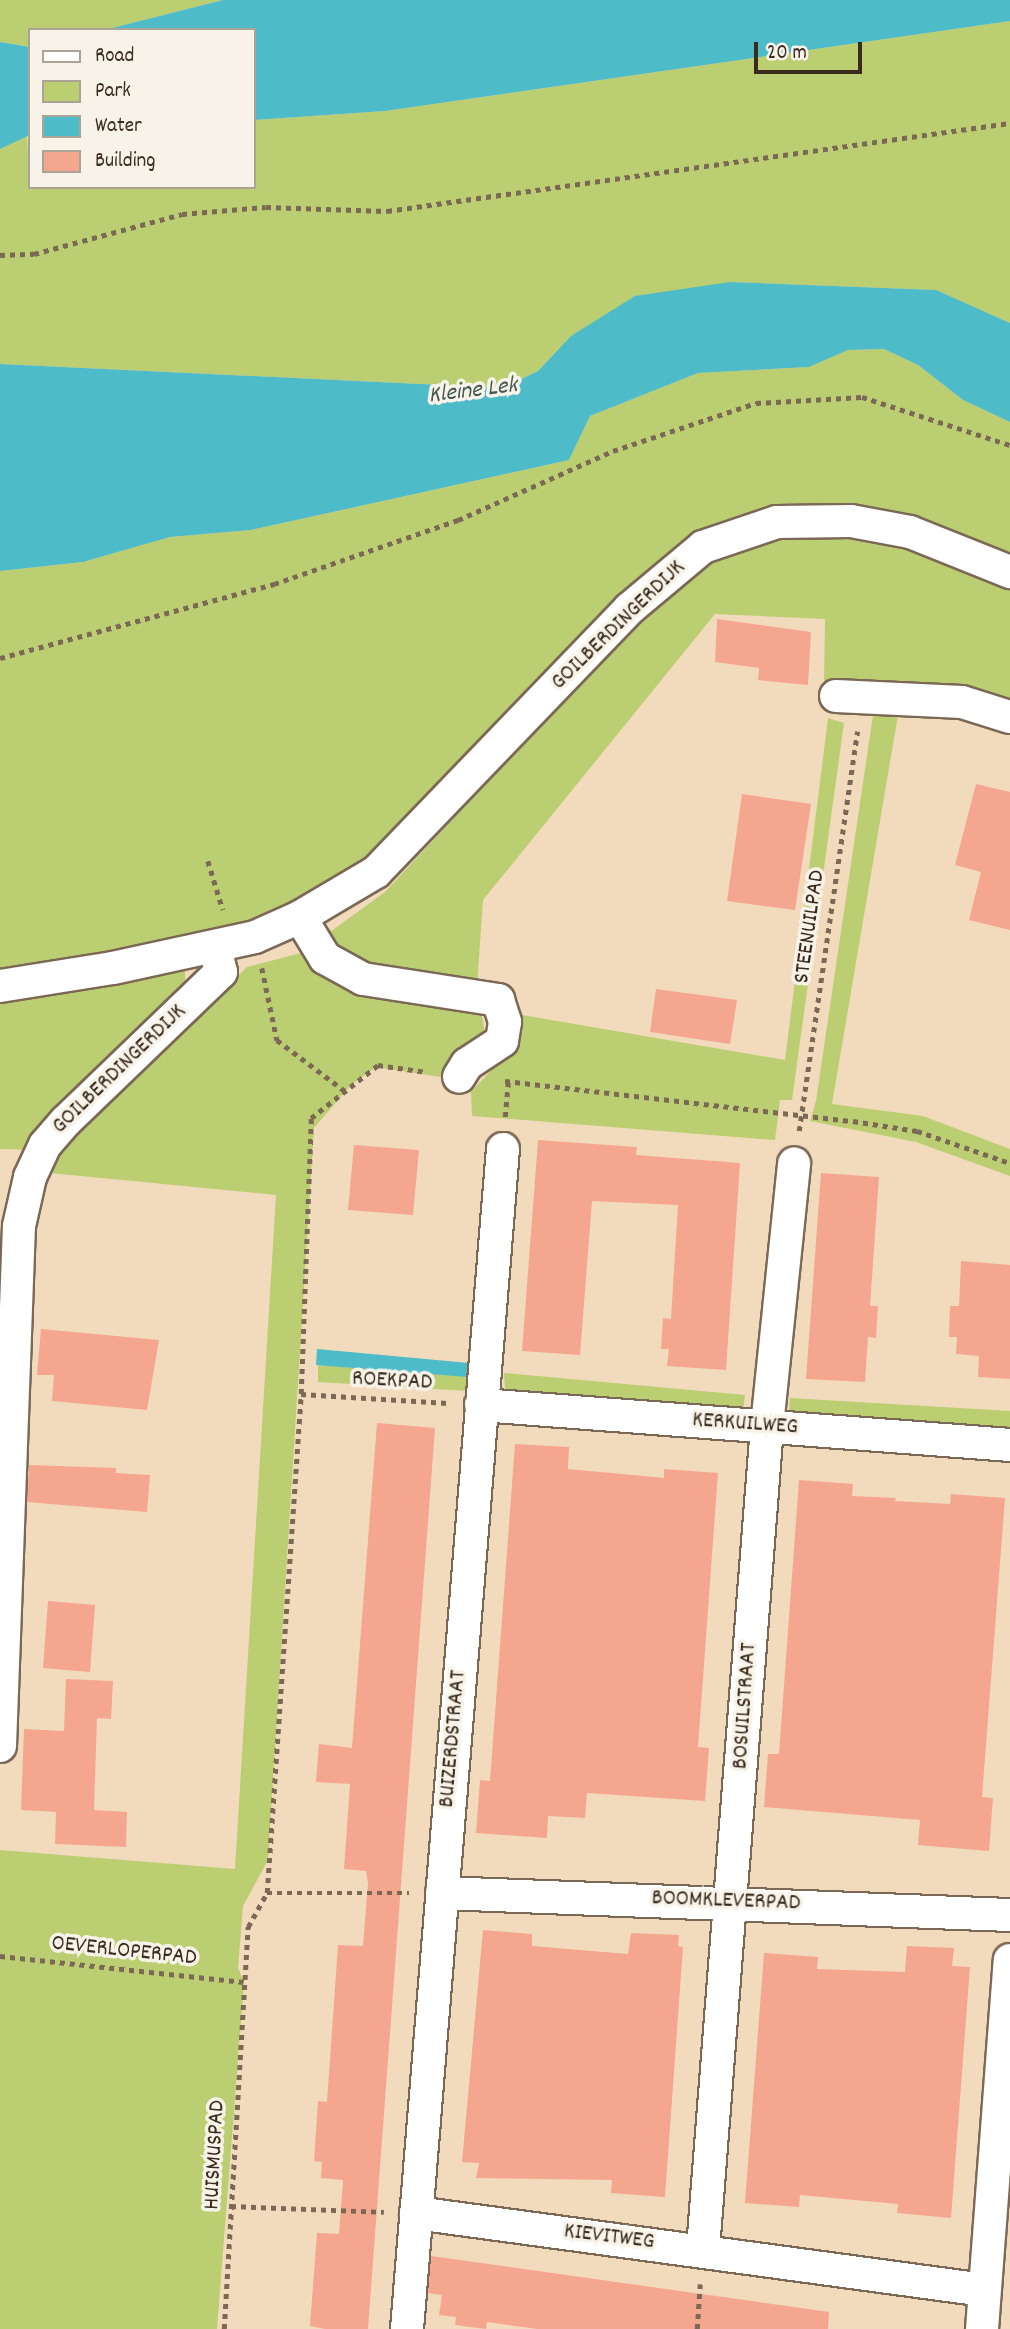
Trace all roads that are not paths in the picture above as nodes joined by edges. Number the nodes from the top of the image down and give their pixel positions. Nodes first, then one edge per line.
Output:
1 (1010, 572) edge
2 (849, 696) road end
3 (1010, 718) edge
4 (300, 917) junction
5 (221, 935) junction
6 (0, 986) edge
7 (459, 1077) dead end
8 (503, 1149) dead end
9 (794, 1163) road end
10 (481, 1405) junction
11 (767, 1426) junction
12 (1010, 1445) edge
13 (0, 1746) edge
14 (442, 1894) junction
15 (730, 1902) junction
16 (1010, 1915) edge
17 (1010, 1961) edge
18 (416, 2213) junction
19 (703, 2249) junction
20 (984, 2290) junction
21 (407, 2329) edge
22 (982, 2329) edge

1 - 4 street, GOILBERDINGERDIJK
2 - 3 street
4 - 5 street, GOILBERDINGERDIJK
4 - 7 street
5 - 6 street, GOILBERDINGERDIJK
5 - 13 street, GOILBERDINGERDIJK
8 - 10 street, BUIZERDSTRAAT
9 - 11 street, BOSUILSTRAAT
10 - 11 street, KERKUILWEG
10 - 14 street, BUIZERDSTRAAT
11 - 12 street, KERKUILWEG
11 - 15 street, BOSUILSTRAAT
14 - 15 street, BOOMKLEVERPAD
14 - 18 street, BUIZERDSTRAAT
15 - 16 street, BOOMKLEVERPAD
15 - 19 street, BOSUILSTRAAT
17 - 20 street
18 - 19 street, KIEVITWEG
18 - 21 street, BUIZERDSTRAAT
19 - 20 street, KIEVITWEG
20 - 22 street

